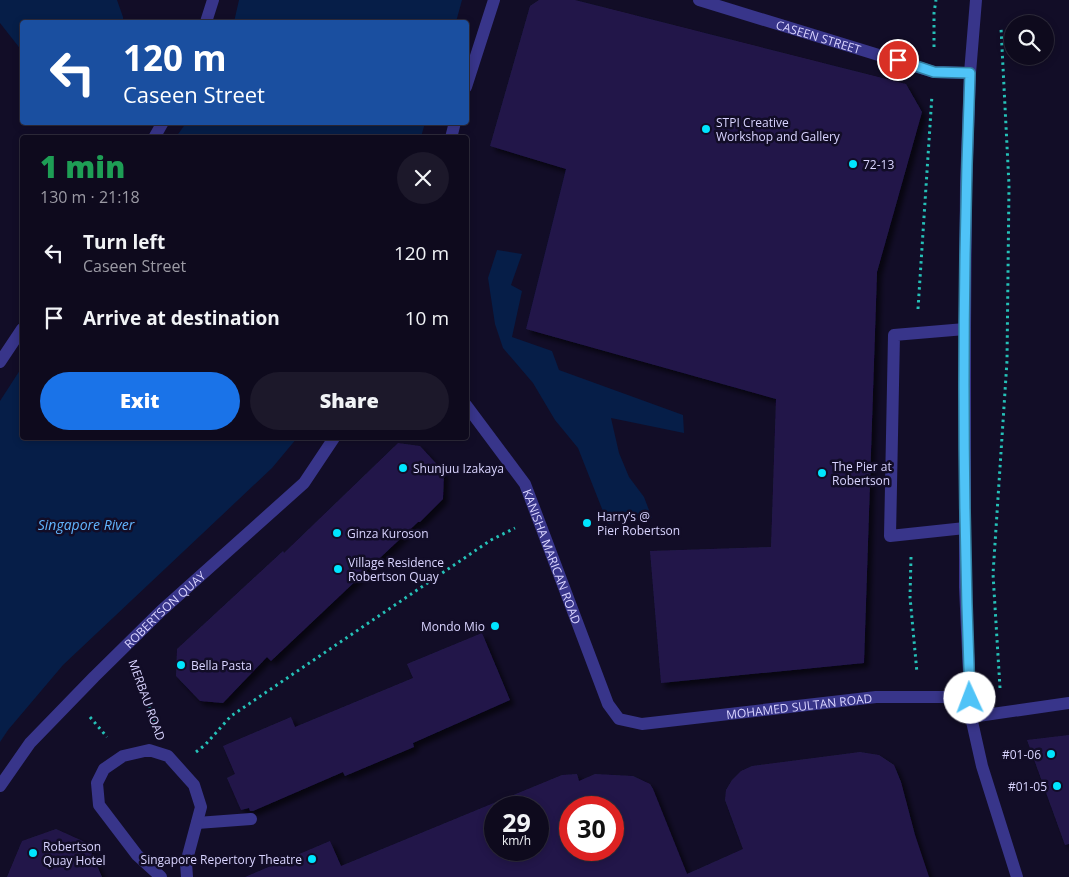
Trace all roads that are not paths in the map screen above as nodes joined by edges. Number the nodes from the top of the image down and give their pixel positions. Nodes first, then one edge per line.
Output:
1 (213, 0) edge
2 (494, 0) edge
3 (699, 0) edge
4 (976, 0) edge
5 (207, 20) edge
6 (970, 73) junction
7 (469, 78) edge
8 (965, 329) junction
9 (20, 332) edge
10 (0, 362) edge
11 (469, 409) edge
12 (333, 440) edge
13 (965, 528) junction
14 (1069, 703) edge
15 (971, 717) junction
16 (620, 719) joint
17 (0, 786) edge
18 (251, 819) dead end
19 (197, 823) junction
20 (161, 877) edge
21 (187, 877) edge
22 (1017, 877) edge

1 - 5 street
2 - 7 street
3 - 6 street, CASEEN STREET
4 - 6 street
6 - 8 street
8 - 13 street
8 - 13 street
9 - 10 street
11 - 16 street, KANISHA MARICAN ROAD
12 - 17 street, ROBERTSON QUAY
13 - 15 street
14 - 15 street
15 - 16 street, MOHAMED SULTAN ROAD
15 - 22 street
18 - 19 street
19 - 20 street, MERBAU ROAD
19 - 21 street, MERBAU ROAD

